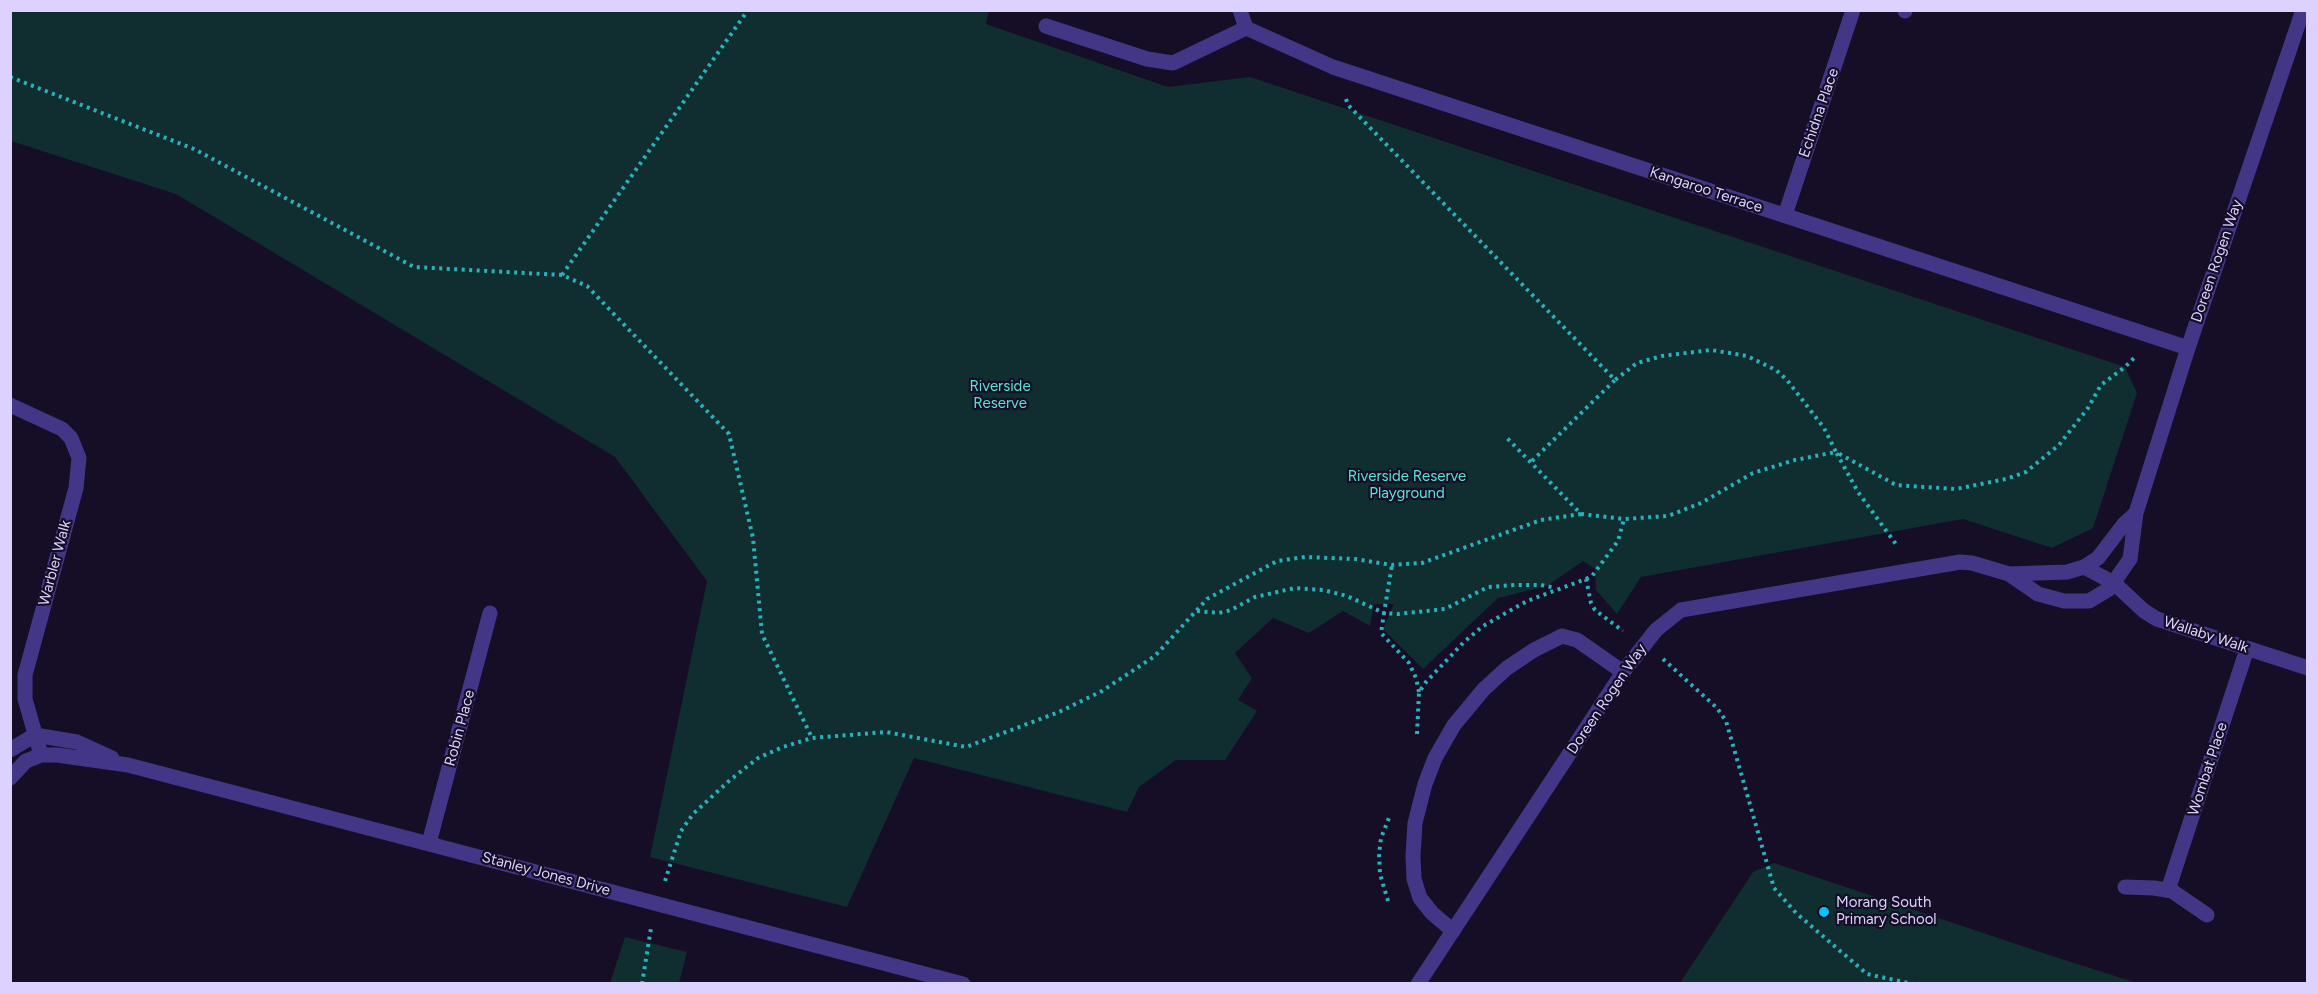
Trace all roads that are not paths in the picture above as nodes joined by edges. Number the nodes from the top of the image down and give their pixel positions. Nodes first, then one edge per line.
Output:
1 (1240, 10) edge
2 (1853, 10) edge
3 (2303, 10) edge
4 (1046, 26) dead end
5 (1246, 28) junction
6 (1785, 215) junction
7 (2188, 348) junction
8 (10, 405) edge
9 (2136, 513) junction
10 (2084, 567) junction
11 (2009, 574) junction
12 (2114, 583) junction
13 (490, 613) dead end
14 (2247, 649) junction
15 (2307, 668) edge
16 (1623, 672) junction
17 (35, 735) junction
18 (10, 750) edge
19 (41, 755) junction
20 (128, 765) junction
21 (10, 778) edge
22 (429, 843) junction
23 (2125, 887) dead end
24 (2168, 890) junction
25 (2207, 915) dead end
26 (1453, 931) junction
27 (963, 984) edge
28 (1418, 984) edge

1 - 5 street
2 - 6 street, Echidna Place
3 - 7 street, Doreen Rogen Way
4 - 5 street
5 - 6 street, Kangaroo Terrace
6 - 7 street, Kangaroo Terrace
7 - 9 street, Doreen Rogen Way
8 - 17 street, Warbler Walk
9 - 10 street, Doreen Rogen Way
9 - 12 street, Doreen Rogen Way
10 - 11 street, Doreen Rogen Way
10 - 12 street, Wallaby Walk
11 - 12 street, Doreen Rogen Way
11 - 16 street, Doreen Rogen Way
12 - 14 street, Wallaby Walk
13 - 22 street, Robin Place
14 - 15 street, Wallaby Walk
14 - 24 street, Wombat Place
16 - 26 street, Doreen Rogen Way
16 - 26 street
17 - 18 street
17 - 19 street, Warbler Walk
17 - 20 street, Stanley Jones Drive
19 - 20 street, Stanley Jones Drive
19 - 21 street
20 - 22 street, Stanley Jones Drive
22 - 27 street, Stanley Jones Drive
23 - 24 street
24 - 25 street
26 - 28 street, Doreen Rogen Way

